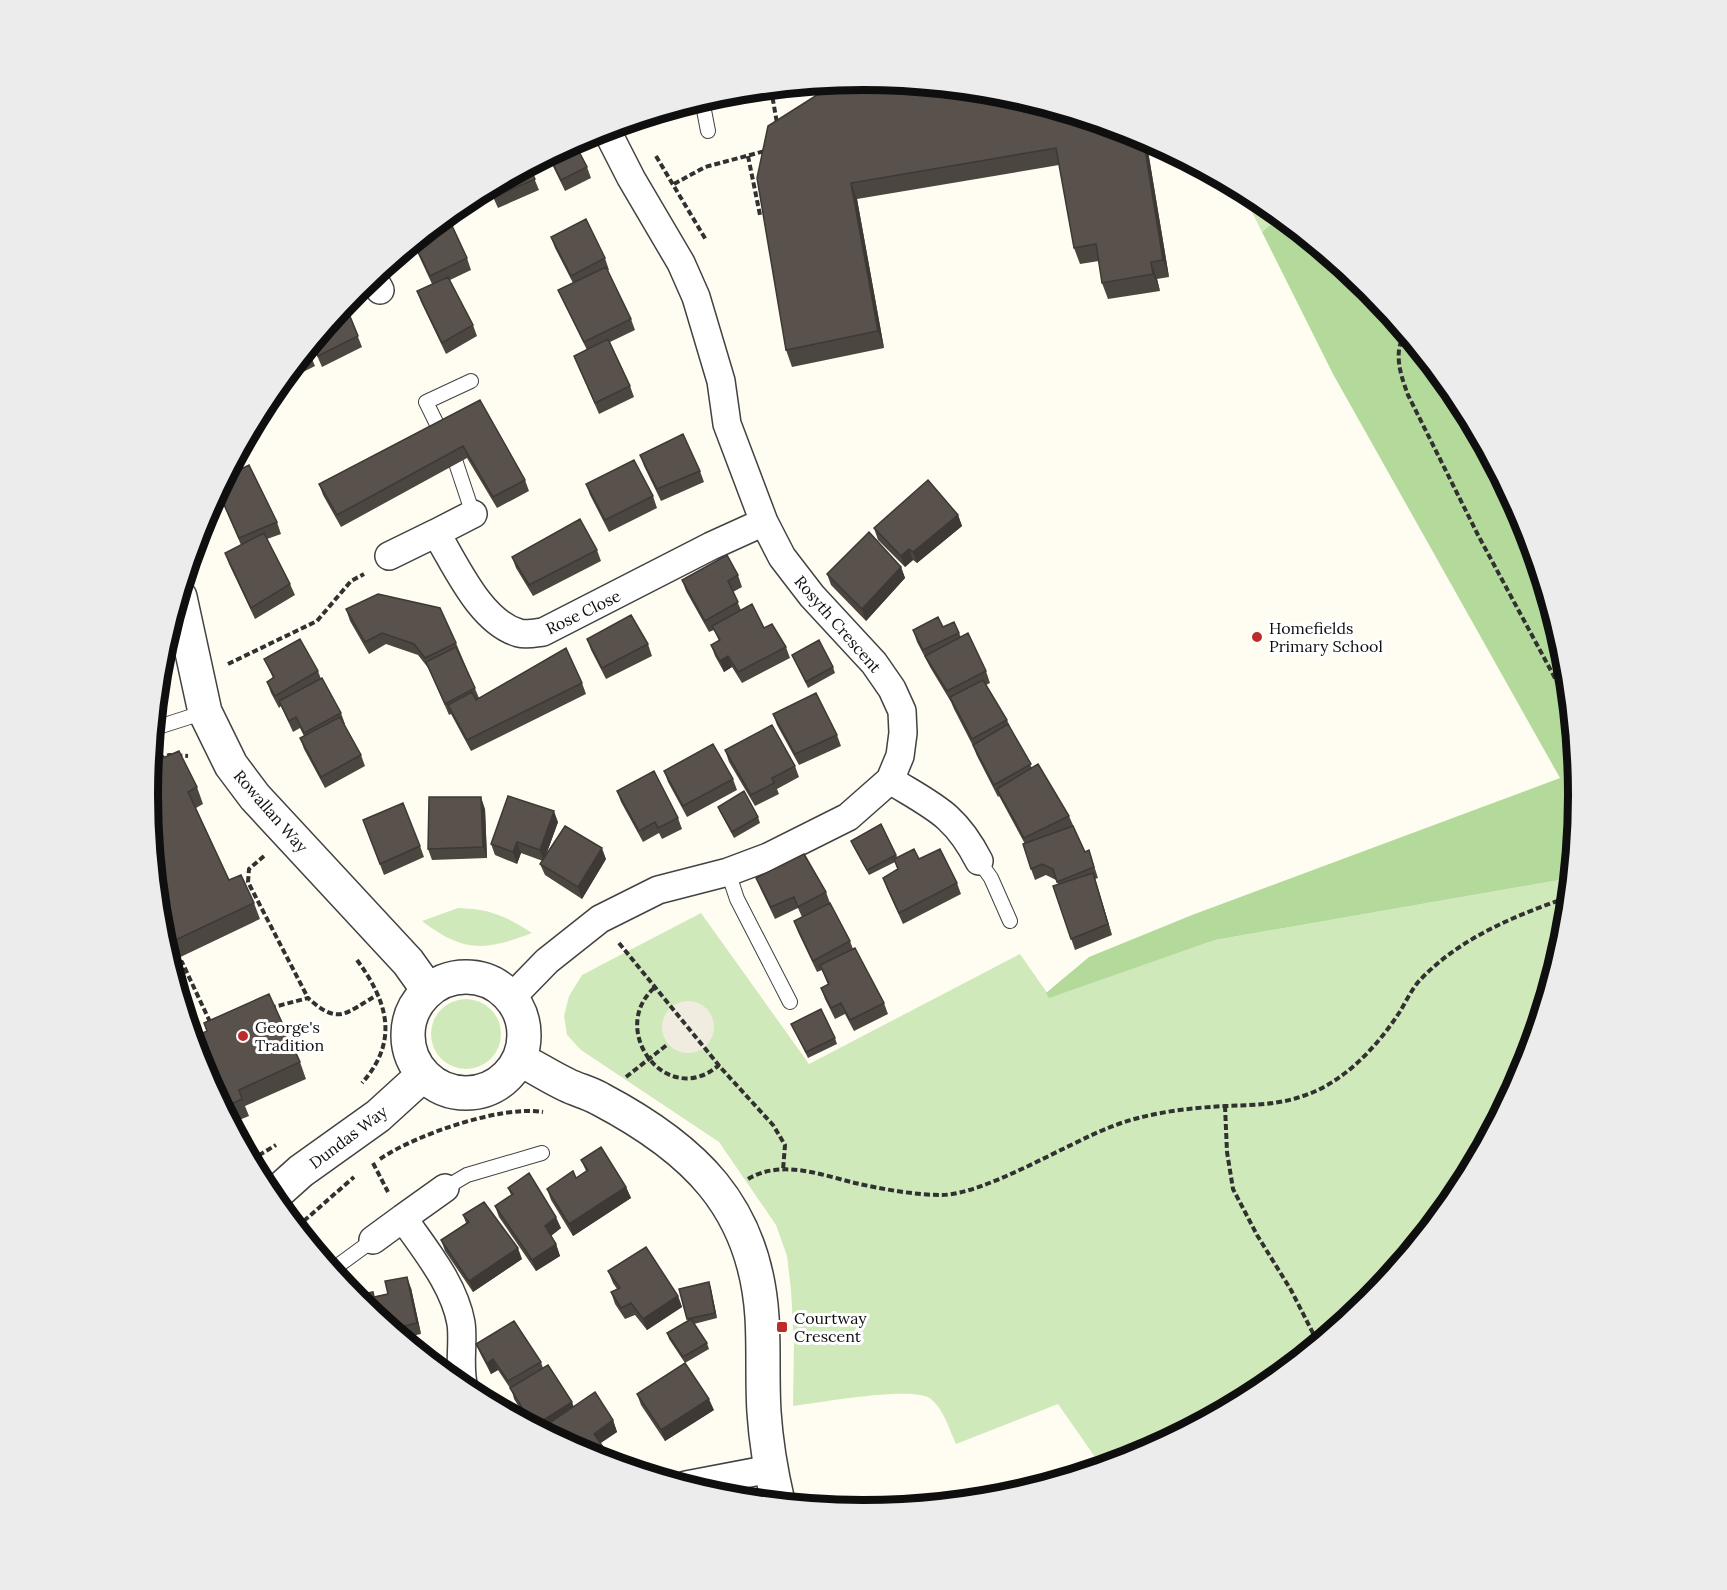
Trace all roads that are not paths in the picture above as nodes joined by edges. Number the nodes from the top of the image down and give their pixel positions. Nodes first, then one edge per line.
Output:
1 (704, 109) edge
2 (708, 131) dead end
3 (610, 138) edge
4 (471, 381) dead end
5 (473, 514) joint
6 (765, 522) junction
7 (436, 533) junction
8 (389, 556) dead end
9 (183, 612) edge
10 (205, 712) junction
11 (163, 726) edge
12 (890, 780) junction
13 (979, 861) joint
14 (728, 872) junction
15 (1010, 921) dead end
16 (428, 990) junction
17 (511, 998) junction
18 (790, 1002) dead end
19 (519, 1059) junction
20 (423, 1075) junction
21 (542, 1153) dead end
22 (445, 1188) joint
23 (280, 1190) edge
24 (403, 1218) junction
25 (373, 1240) joint
26 (338, 1265) edge
27 (463, 1375) edge
28 (770, 1469) junction
29 (705, 1481) edge
30 (776, 1494) edge

1 - 2 lane
3 - 6 street, Rosyth Crescent
4 - 5 lane
5 - 7 street
6 - 7 street, Rose Close
6 - 12 street, Rosyth Crescent
7 - 8 street
9 - 10 street, Rowallan Way
10 - 11 lane
10 - 16 street, Rowallan Way
12 - 13 street
12 - 14 street, Rosyth Crescent
13 - 15 lane
14 - 17 street, Rosyth Crescent
14 - 18 lane
16 - 17 street
16 - 20 street
17 - 19 street
19 - 20 street
19 - 28 street
20 - 23 street, Dundas Way
21 - 22 lane
22 - 24 street
24 - 25 street
24 - 27 street
25 - 26 lane
28 - 29 street
28 - 30 street

